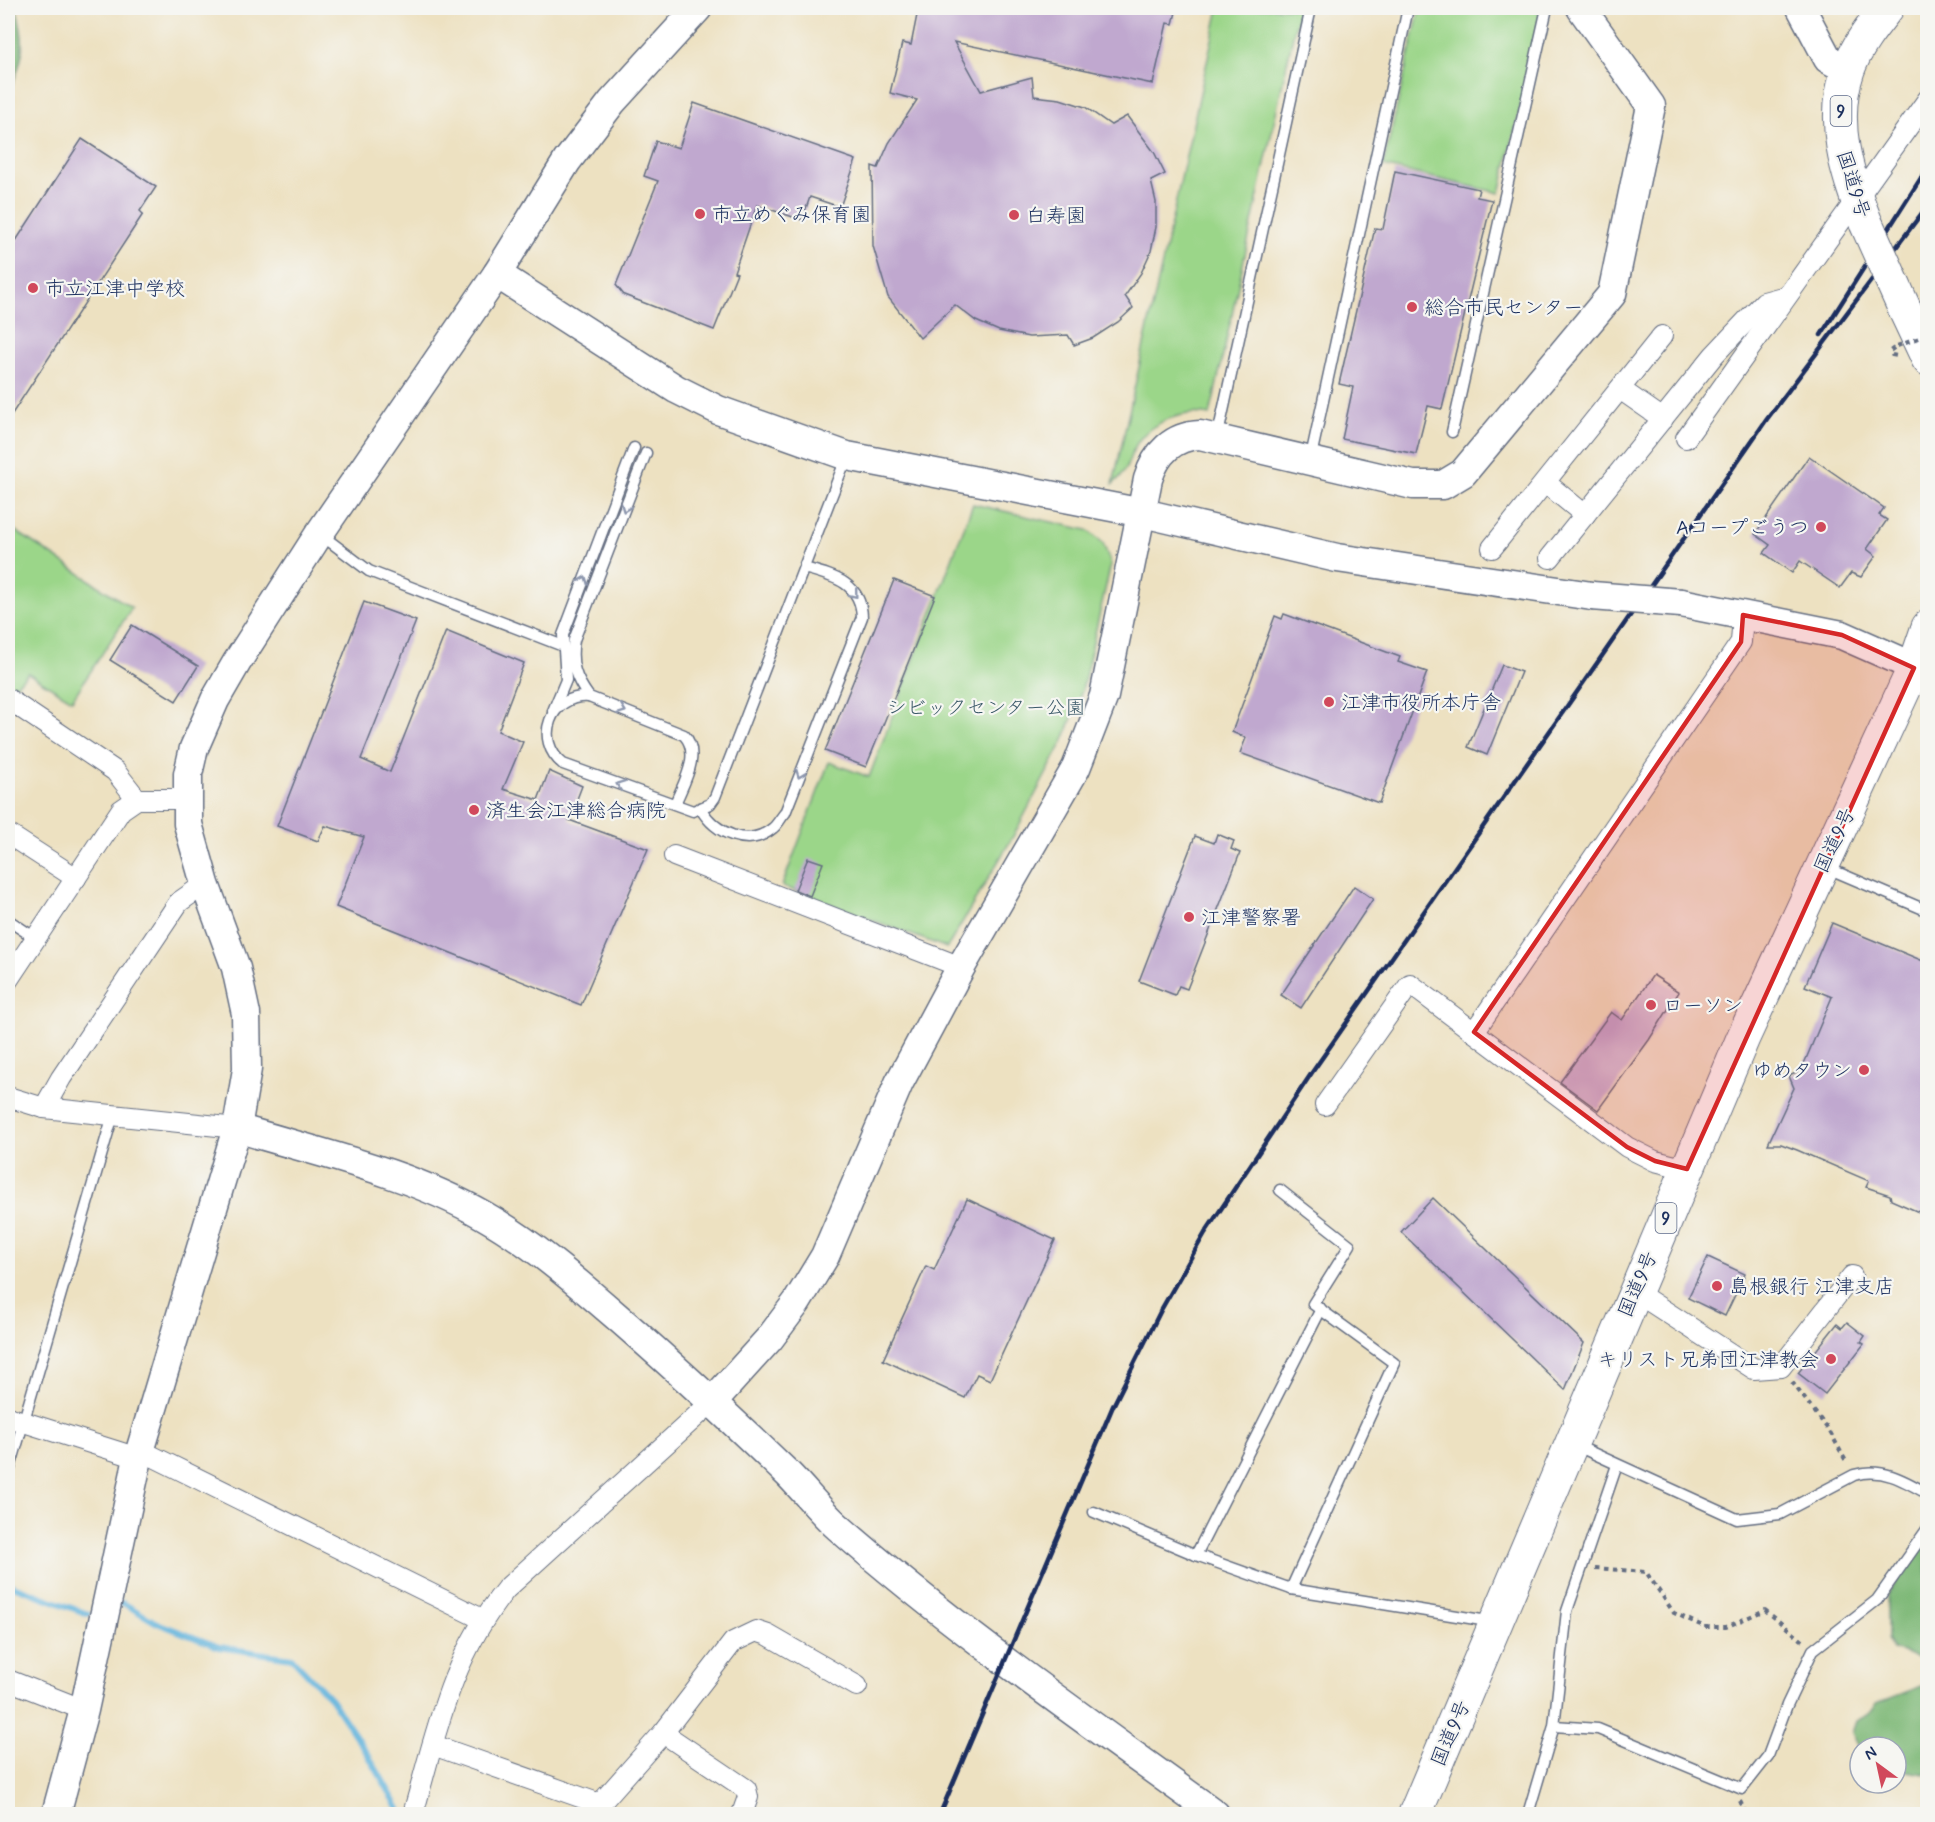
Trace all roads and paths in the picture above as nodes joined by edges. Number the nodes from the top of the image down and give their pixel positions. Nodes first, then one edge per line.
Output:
1 (698, 8) edge
2 (1311, 8) edge
3 (1408, 8) edge
4 (1547, 8) edge
5 (1581, 8) edge
6 (1801, 8) edge
7 (1887, 8) edge
8 (1848, 70) junction
9 (1928, 99) edge
10 (1862, 212) junction
11 (497, 274) junction
12 (1786, 296) junction
13 (1928, 335) edge
14 (1662, 336) dead end
15 (1897, 346) dead end
16 (1928, 359) edge
17 (1620, 389) junction
18 (1663, 419) junction
19 (1452, 432) dead end
20 (1686, 438) dead end
21 (1217, 440) junction
22 (634, 448) dead end
23 (646, 453) dead end
24 (847, 456) junction
25 (1310, 461) junction
26 (1546, 483) junction
27 (1143, 513) junction
28 (1585, 515) junction
29 (319, 534) junction
30 (1492, 548) dead end
31 (1550, 558) dead end
32 (804, 568) junction
33 (1743, 615) junction
34 (1928, 627) edge
35 (563, 645) junction
36 (1921, 670) edge
37 (589, 697) junction
38 (8, 699) edge
39 (551, 716) junction
40 (137, 799) junction
41 (186, 799) junction
42 (675, 804) junction
43 (701, 809) junction
44 (8, 834) edge
45 (674, 856) dead end
46 (1822, 866) junction
47 (76, 878) junction
48 (205, 884) junction
49 (1928, 910) edge
50 (8, 920) edge
51 (35, 938) junction
52 (961, 967) junction
53 (8, 980) edge
54 (1474, 1032) junction
55 (8, 1097) edge
56 (1325, 1105) dead end
57 (44, 1108) junction
58 (113, 1115) junction
59 (237, 1128) junction
60 (1687, 1169) junction
61 (1280, 1190) dead end
62 (1852, 1276) dead end
63 (1634, 1291) junction
64 (1321, 1309) junction
65 (1781, 1367) junction
66 (713, 1401) junction
67 (15, 1419) edge
68 (1570, 1443) junction
69 (139, 1454) junction
70 (1617, 1465) junction
71 (8, 1475) edge
72 (1854, 1475) junction
73 (1928, 1494) edge
74 (1094, 1512) dead end
75 (1928, 1528) edge
76 (1196, 1555) junction
77 (1582, 1567) junction
78 (1291, 1589) junction
79 (482, 1619) junction
80 (1497, 1622) junction
81 (1813, 1650) junction
82 (8, 1680) edge
83 (857, 1686) dead end
84 (84, 1710) junction
85 (1554, 1726) junction
86 (663, 1733) junction
87 (433, 1745) junction
88 (598, 1809) edge
89 (56, 1815) edge
90 (413, 1815) edge
91 (742, 1815) edge
92 (1215, 1815) edge
93 (1415, 1815) edge
94 (1528, 1815) edge

1 - 11 street
2 - 21 lane
3 - 25 lane
4 - 19 lane
5 - 25 street
6 - 8 street
7 - 8 highway, 国道9号 / 9
8 - 10 highway, 国道9号 / 9
9 - 10 street
10 - 12 street
10 - 16 highway, 国道9号 / 9, bridge
11 - 24 street
11 - 29 street
12 - 18 street
12 - 20 street
13 - 15 path, bridge
14 - 17 street
17 - 18 street
17 - 26 street
18 - 28 street
21 - 25 street
21 - 27 street
35 -> 22 lane
23 -> 37 lane
24 - 27 street
24 - 32 lane
26 - 28 street
26 - 30 street
27 - 33 street, bridge
27 - 52 street
28 - 31 street
29 - 35 lane
29 - 41 street
32 - 43 lane
32 -> 43 lane
33 - 36 street
33 - 54 street
34 - 36 highway, 国道9号 / 9
35 - 39 lane
36 - 46 highway, 国道9号 / 9
37 - 39 lane
37 -> 42 lane
38 - 40 street
42 -> 39 lane
40 - 41 street
40 - 47 street
41 - 48 street
42 - 43 lane
44 - 47 street
45 - 52 street
46 - 49 lane
46 - 60 highway, 国道9号 / 9
47 - 51 street
48 - 57 street
48 - 59 street
50 - 51 lane
51 - 53 street
52 - 66 street
54 - 56 street
54 - 60 street
55 - 57 street
57 - 58 street
58 - 59 street
58 - 67 lane
59 - 66 street
59 - 69 street
60 - 63 highway, 国道9号 / 9
61 - 64 lane
62 - 65 street
63 - 65 street
63 - 68 highway, 国道9号 / 9
64 - 76 lane
64 - 78 lane
65 - 72 path
66 - 79 street
66 - 92 street
67 - 69 street
67 - 71 lane
68 - 70 lane
68 - 80 highway, 国道9号 / 9
69 - 79 street
69 - 84 street
70 - 72 lane
70 - 77 lane
72 - 73 lane
74 - 76 lane
75 - 81 lane
76 - 78 lane
77 - 81 path
77 - 85 lane
78 - 80 lane
79 - 87 street
80 - 93 highway, 国道9号 / 9
81 - 85 lane
82 - 84 street
83 - 86 street
84 - 89 street
85 - 94 lane
86 - 88 street
86 - 91 street
87 - 88 street
87 - 90 street

